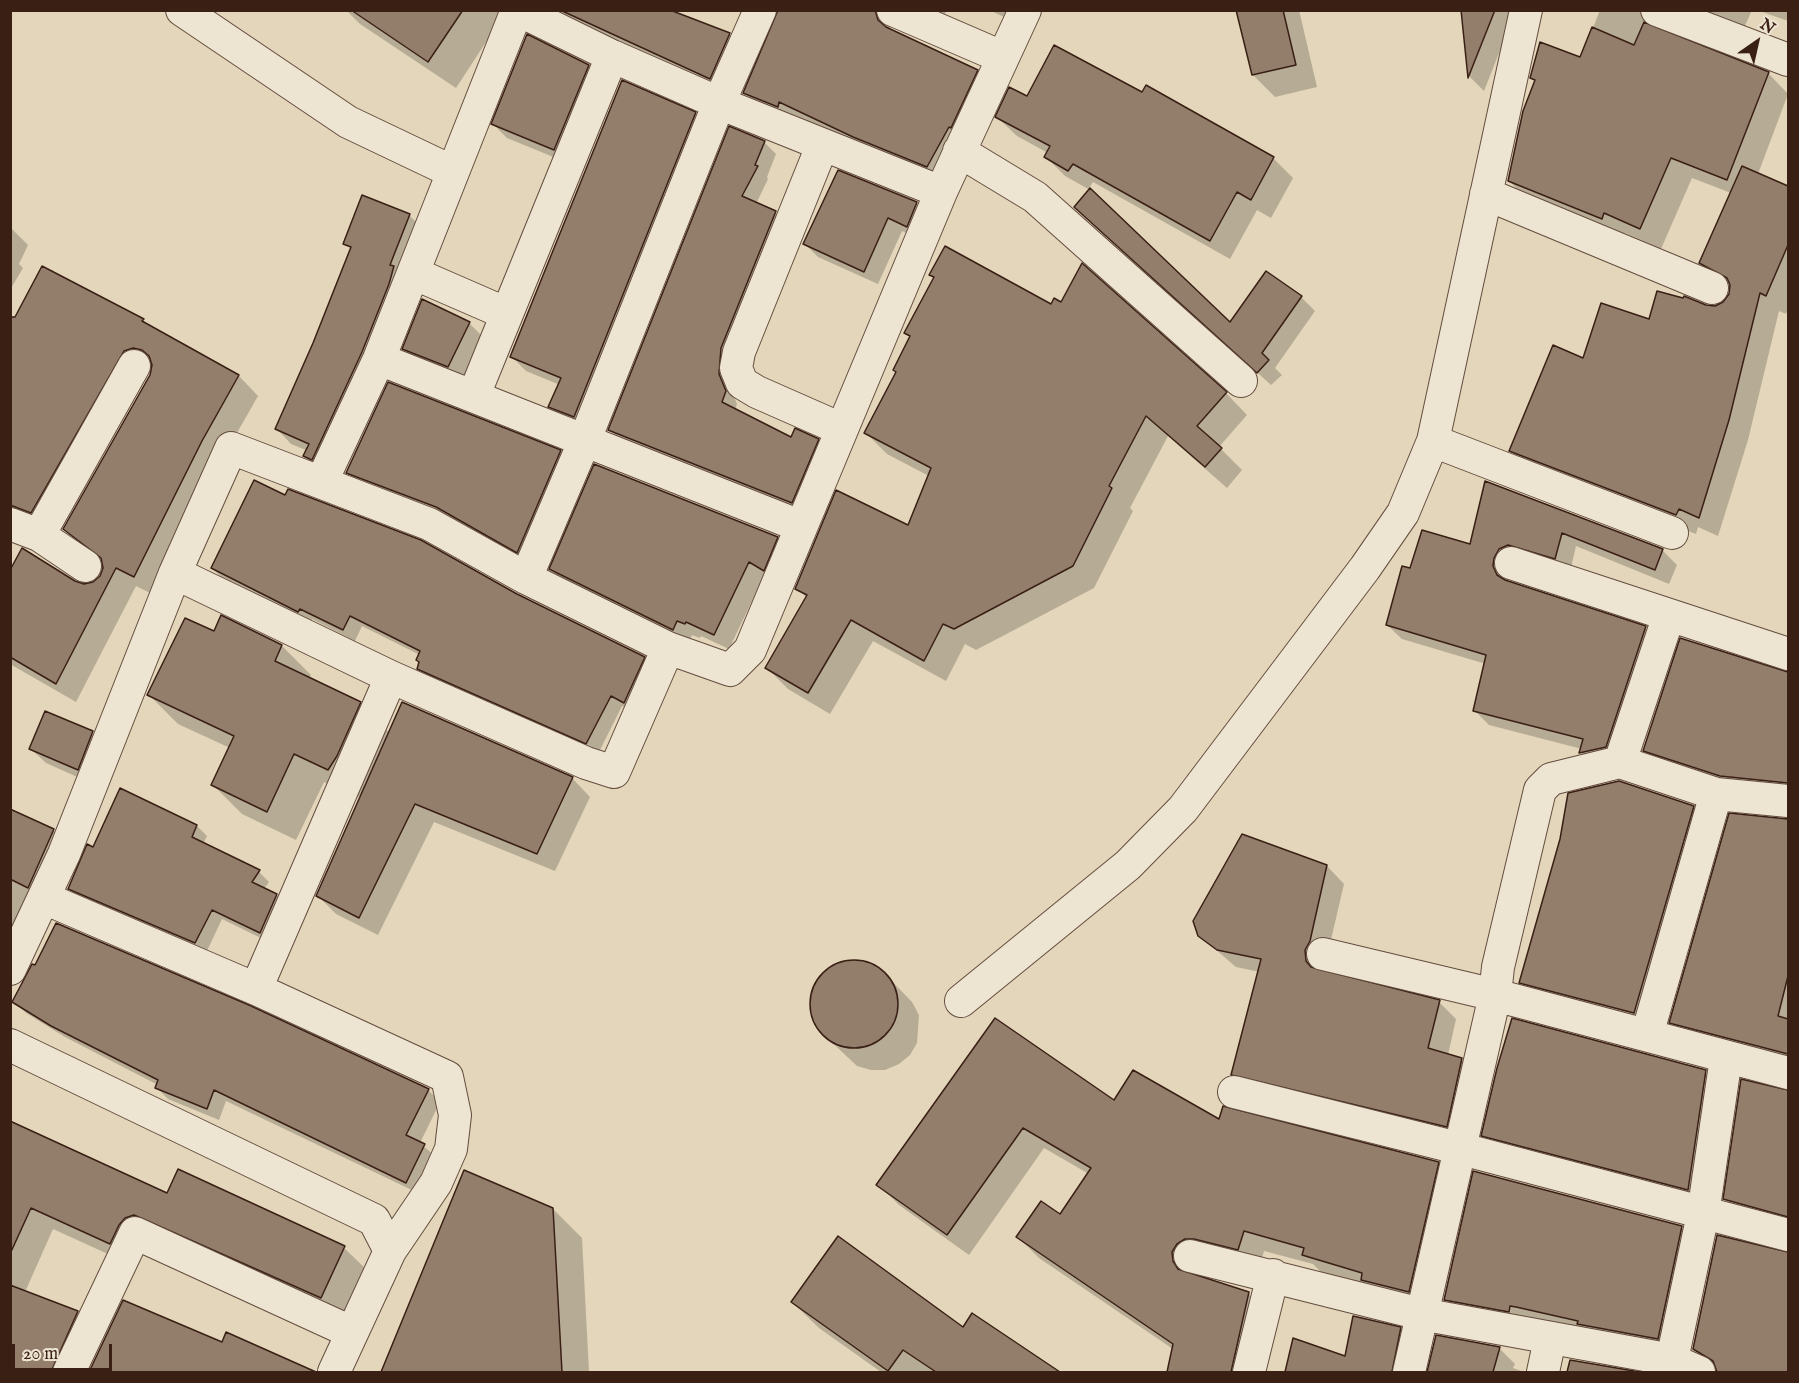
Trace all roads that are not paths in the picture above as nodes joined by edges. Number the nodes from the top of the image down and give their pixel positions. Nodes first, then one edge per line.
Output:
1 (182, 10) edge
2 (517, 10) edge
3 (760, 10) edge
4 (893, 10) edge
5 (1025, 10) edge
6 (1526, 10) edge
7 (1657, 10) edge
8 (612, 56) junction
9 (1002, 57) junction
10 (1788, 60) edge
11 (719, 103) junction
12 (822, 146) junction
13 (959, 152) junction
14 (453, 172) junction
15 (941, 192) junction
16 (1486, 194) junction
17 (413, 273) junction
18 (1712, 288) dead end
19 (505, 313) junction
20 (379, 359) junction
21 (134, 366) dead end
22 (1241, 381) dead end
23 (474, 395) junction
24 (841, 429) junction
25 (1433, 441) junction
26 (584, 442) junction
27 (322, 481) junction
28 (800, 526) junction
29 (1672, 533) dead end
30 (20, 535) edge
31 (1511, 562) dead end
32 (84, 566) dead end
33 (175, 573) junction
34 (526, 578) junction
35 (1669, 615) junction
36 (668, 648) junction
37 (1788, 654) edge
38 (391, 677) junction
39 (1620, 762) junction
40 (1716, 794) junction
41 (1788, 801) edge
42 (44, 898) junction
43 (1323, 954) dead end
44 (10, 969) edge
45 (256, 989) junction
46 (1495, 995) junction
47 (961, 1001) dead end
48 (1647, 1035) junction
49 (10, 1045) edge
50 (1726, 1058) junction
51 (1788, 1073) edge
52 (1234, 1092) dead end
53 (1458, 1148) junction
54 (1703, 1214) junction
55 (1788, 1235) edge
56 (390, 1251) junction
57 (1190, 1256) dead end
58 (1273, 1275) junction
59 (1421, 1314) junction
60 (351, 1332) junction
61 (1550, 1340) junction
62 (1685, 1366) edge
63 (69, 1372) edge
64 (334, 1372) edge
65 (1249, 1372) edge
66 (1409, 1372) edge
67 (1543, 1372) edge

1 - 14 street
2 - 8 street
2 - 14 street
3 - 11 street
4 - 9 street
5 - 9 street
6 - 16 street
7 - 10 street
8 - 11 street
8 - 19 street
9 - 13 street
11 - 12 street
11 - 26 street
12 - 15 street
12 - 24 street
13 - 15 street
13 - 22 street
14 - 17 street
15 - 24 street
16 - 18 street
16 - 25 street
17 - 19 street
17 - 20 street
19 - 23 street
20 - 23 street
20 - 27 street
21 - 30 street
23 - 26 street
24 - 28 street
25 - 29 street
25 - 47 street
26 - 28 street
26 - 34 street
27 - 33 street
27 - 34 street
28 - 36 street
30 - 32 street
31 - 35 street
33 - 38 street
33 - 42 street
34 - 36 street
35 - 37 street
35 - 39 street
36 - 38 street
38 - 45 street
39 - 40 street
39 - 46 street
40 - 41 street
40 - 48 street
42 - 44 street
42 - 45 street
43 - 46 street
45 - 56 street
46 - 48 street
46 - 53 street
48 - 50 street
49 - 56 street
50 - 51 street
50 - 54 street
52 - 53 street
53 - 54 street
53 - 59 street
54 - 55 street
54 - 62 street
56 - 60 street
57 - 58 street
58 - 59 street
58 - 65 street
59 - 61 street
59 - 66 street
60 - 63 street
60 - 64 street
61 - 62 street
61 - 67 street

